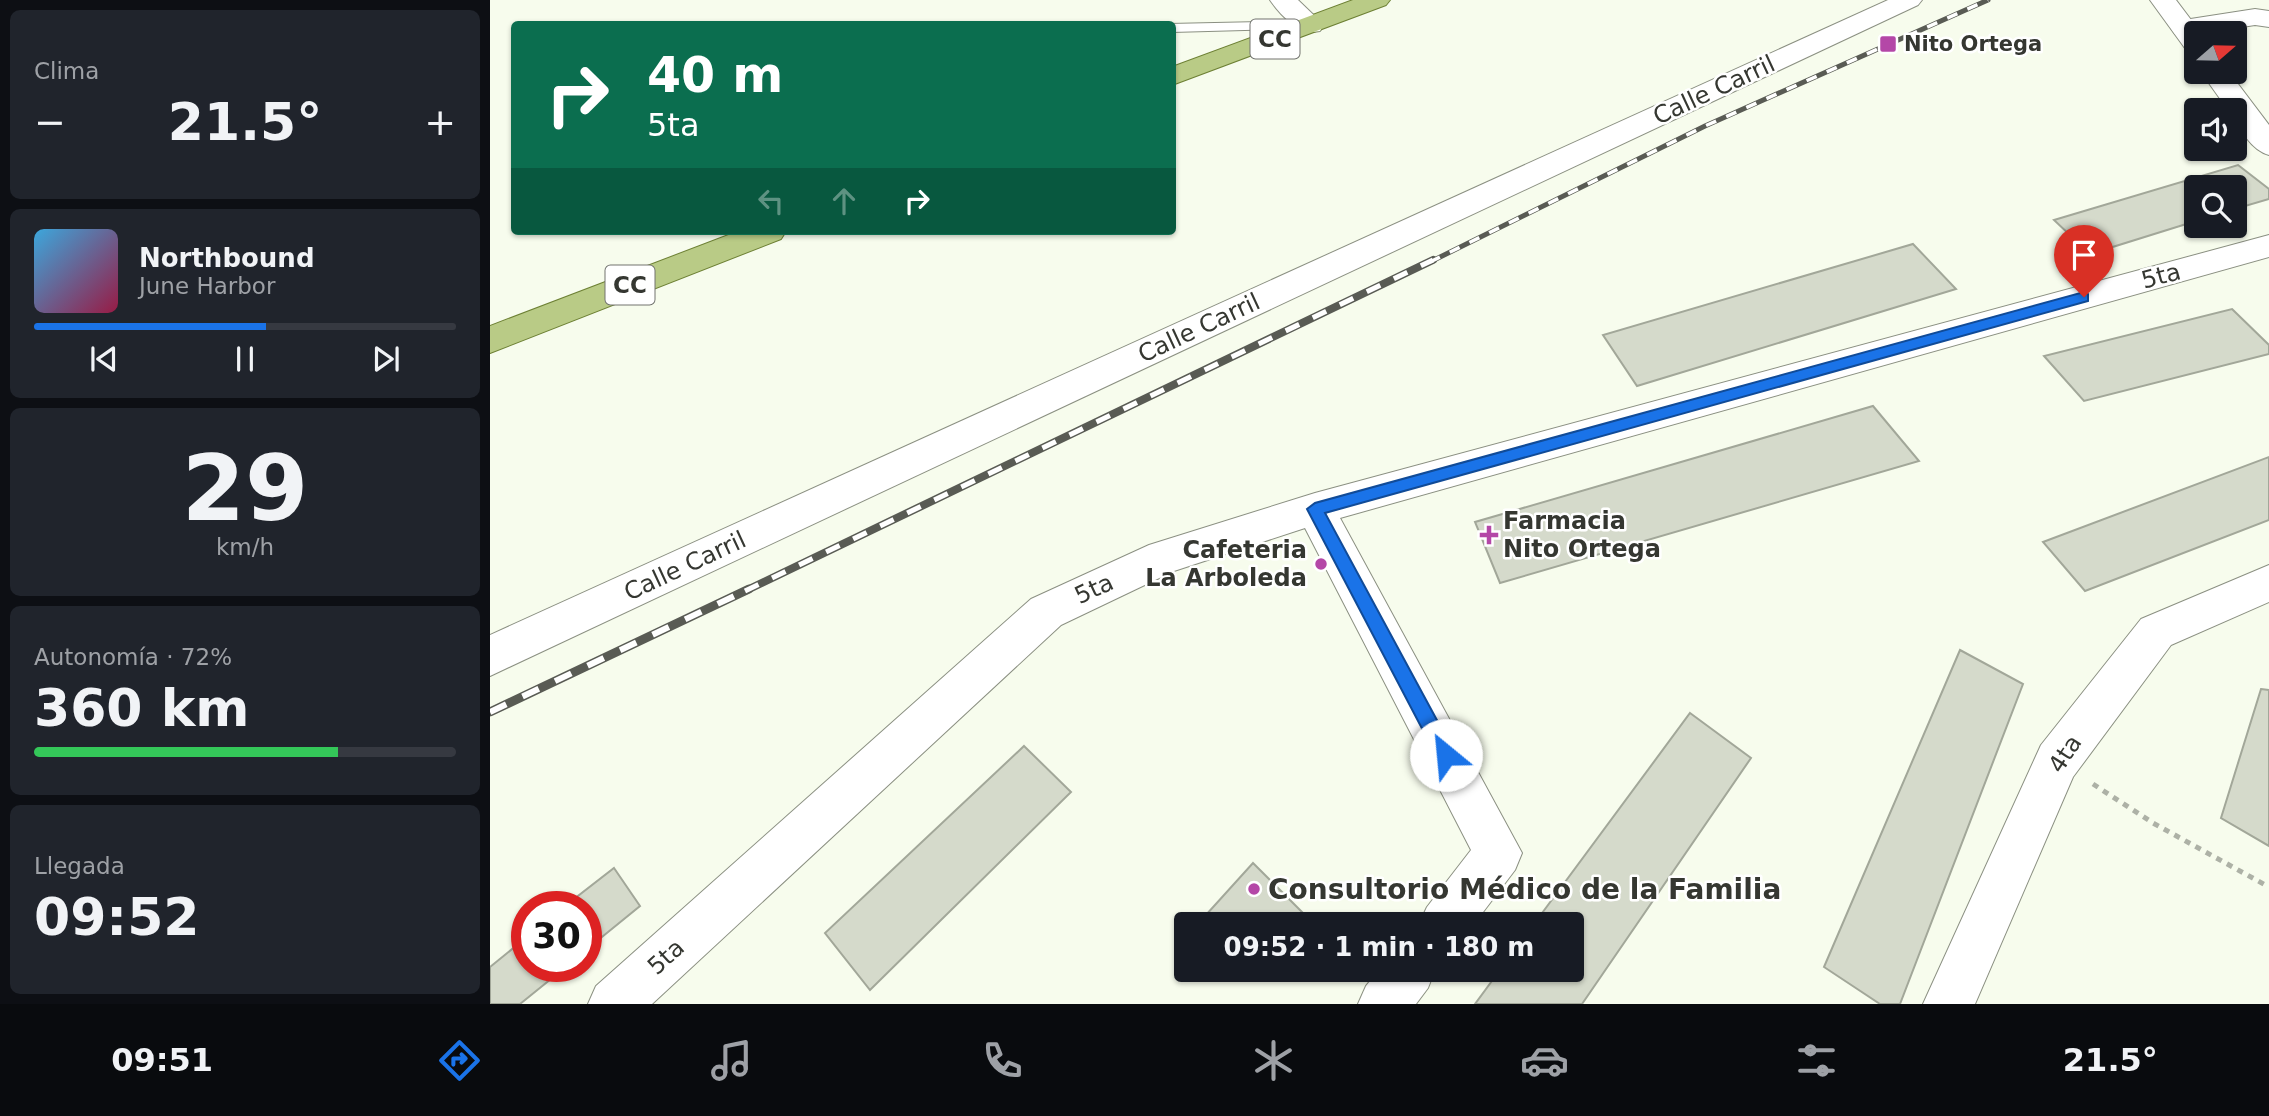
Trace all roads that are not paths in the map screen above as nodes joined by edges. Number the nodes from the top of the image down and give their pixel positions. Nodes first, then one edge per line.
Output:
1 (1283, 0) edge
2 (1377, 0) edge
3 (1909, 0) edge
4 (2163, 0) edge
5 (2269, 19) edge
6 (2242, 21) edge
7 (1311, 25) junction
8 (1176, 28) edge
9 (2184, 29) edge
10 (1176, 76) edge
11 (2225, 84) edge
12 (2269, 146) edge
13 (760, 235) edge
14 (2269, 246) edge
15 (490, 340) edge
16 (1315, 509) junction
17 (2269, 583) edge
18 (490, 656) edge
19 (1453, 912) edge
20 (1401, 982) edge
21 (614, 1004) edge
22 (1384, 1004) edge
23 (1949, 1004) edge

1 - 7 street
2 - 7 main road, CC
3 - 18 street, Calle Carril
4 - 9 street
5 - 6 street
7 - 8 lane
7 - 10 main road, CC
11 - 12 street
13 - 15 main road, CC
14 - 16 street, 5ta
16 - 19 street
16 - 21 street, 5ta
17 - 23 street, 4ta
20 - 22 street

